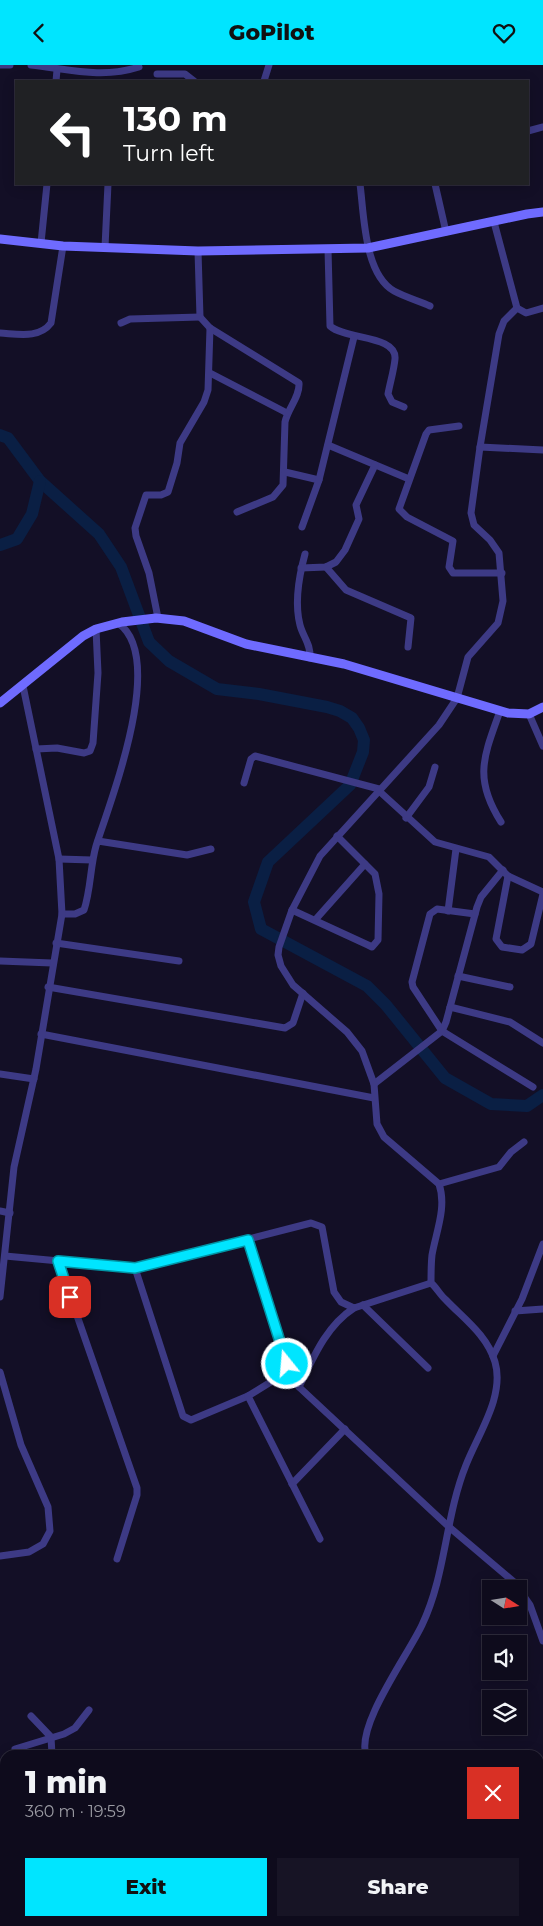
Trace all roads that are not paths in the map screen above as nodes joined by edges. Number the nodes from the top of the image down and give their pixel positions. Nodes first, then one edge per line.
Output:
1 (0, 65) edge
2 (10, 65) edge
3 (31, 65) edge
4 (269, 65) edge
5 (139, 67) dead end
6 (57, 70) junction
7 (157, 74) dead end
8 (56, 80) edge
9 (193, 80) edge
10 (264, 80) edge
11 (543, 127) edge
12 (529, 131) edge
13 (47, 185) edge
14 (108, 185) edge
15 (360, 185) edge
16 (435, 185) edge
17 (543, 212) edge
18 (494, 222) junction
19 (446, 232) junction
20 (0, 239) edge
21 (41, 243) junction
22 (63, 245) junction
23 (105, 247) junction
24 (368, 248) junction
25 (328, 249) junction
26 (198, 251) junction
27 (430, 305) dead end
28 (517, 308) junction
29 (543, 309) edge
30 (200, 317) junction
31 (121, 323) dead end
32 (210, 328) junction
33 (0, 333) edge
34 (354, 337) junction
35 (210, 373) junction
36 (404, 407) dead end
37 (287, 413) junction
38 (458, 426) dead end
39 (328, 445) junction
40 (480, 447) junction
41 (543, 449) edge
42 (375, 465) junction
43 (285, 472) junction
44 (409, 479) junction
45 (319, 480) junction
46 (237, 513) dead end
47 (302, 527) dead end
48 (305, 554) dead end
49 (326, 567) junction
50 (301, 568) junction
51 (502, 573) junction
52 (157, 618) junction
53 (120, 623) junction
54 (96, 629) junction
55 (408, 647) dead end
56 (310, 658) junction
57 (22, 686) junction
58 (457, 698) junction
59 (0, 703) edge
60 (543, 707) edge
61 (500, 711) junction
62 (528, 714) junction
63 (543, 747) edge
64 (36, 749) junction
65 (436, 767) dead end
66 (244, 783) dead end
67 (379, 790) junction
68 (406, 818) junction
69 (500, 822) dead end
70 (336, 836) junction
71 (98, 841) junction
72 (211, 849) dead end
73 (456, 849) junction
74 (59, 859) junction
75 (92, 860) junction
76 (365, 865) junction
77 (503, 870) junction
78 (508, 876) junction
79 (543, 893) edge
80 (292, 910) junction
81 (448, 911) junction
82 (62, 913) junction
83 (475, 914) junction
84 (316, 919) junction
85 (56, 943) junction
86 (0, 961) edge
87 (179, 961) dead end
88 (52, 963) junction
89 (458, 977) junction
90 (48, 987) junction
91 (510, 987) dead end
92 (303, 993) junction
93 (450, 1007) junction
94 (442, 1031) junction
95 (41, 1034) junction
96 (543, 1043) edge
97 (0, 1074) edge
98 (34, 1079) junction
99 (374, 1084) junction
100 (533, 1087) dead end
101 (374, 1098) junction
102 (524, 1142) dead end
103 (439, 1183) junction
104 (0, 1211) edge
105 (10, 1213) junction
106 (248, 1240) junction
107 (543, 1243) edge
108 (5, 1256) junction
109 (58, 1261) junction
110 (135, 1268) junction
111 (431, 1283) junction
112 (0, 1297) edge
113 (363, 1305) junction
114 (354, 1308) junction
115 (543, 1309) edge
116 (515, 1311) junction
117 (493, 1356) junction
118 (428, 1368) dead end
119 (290, 1370) junction
120 (0, 1372) edge
121 (299, 1387) junction
122 (248, 1397) junction
123 (345, 1429) junction
124 (292, 1483) junction
125 (448, 1526) junction
126 (320, 1539) dead end
127 (0, 1556) edge
128 (117, 1559) dead end
129 (543, 1641) edge
130 (89, 1710) dead end
131 (31, 1716) dead end
132 (51, 1737) junction
133 (15, 1749) dead end
134 (52, 1750) edge
135 (365, 1750) edge

1 - 2 street
3 - 6 street
4 - 10 street
5 - 6 street
6 - 8 street
7 - 9 street
11 - 12 street
13 - 21 street
14 - 23 street
15 - 24 street
16 - 19 street
17 - 18 street
18 - 19 street
18 - 28 street
19 - 24 street
20 - 21 street
21 - 22 street
22 - 23 street
22 - 33 street
23 - 26 street
24 - 25 street
24 - 27 street
25 - 26 street
25 - 34 street
26 - 30 street
28 - 29 street
28 - 40 street
30 - 31 street
30 - 32 street
32 - 35 street
32 - 37 street
34 - 36 street
34 - 39 street
35 - 37 street
35 - 52 street
37 - 43 street
38 - 44 street
39 - 42 street
39 - 45 street
40 - 41 street
40 - 51 street
42 - 44 street
42 - 49 street
43 - 45 street
43 - 46 street
44 - 51 street
45 - 47 street
48 - 50 street
49 - 50 street
49 - 55 street
50 - 56 street
51 - 58 street
52 - 53 street
52 - 56 street
53 - 54 street
53 - 71 street
54 - 57 street
54 - 64 street
56 - 58 street
57 - 59 street
57 - 64 street
58 - 61 street
58 - 67 street
60 - 62 street
61 - 62 street
61 - 69 street
62 - 63 street
64 - 74 street
65 - 68 street
66 - 67 street
67 - 68 street
67 - 70 street
68 - 73 street
70 - 76 street
70 - 80 street
71 - 72 street
71 - 75 street
73 - 77 street
73 - 81 street
74 - 75 street
74 - 82 street
75 - 82 street
76 - 84 street
76 - 84 street
77 - 78 street
77 - 83 street
78 - 79 street
78 - 79 street
80 - 84 street
80 - 92 street
81 - 83 street
81 - 94 street
82 - 85 street
83 - 89 street
85 - 87 street
85 - 88 street
86 - 88 street
88 - 90 street
89 - 91 street
89 - 93 street
90 - 92 street
90 - 95 street
92 - 99 street
93 - 94 street
93 - 96 street
94 - 99 street
94 - 100 street
95 - 98 street
95 - 101 street
97 - 98 street
98 - 105 street
99 - 101 street
101 - 103 street
102 - 103 street
103 - 111 street
104 - 105 street
105 - 108 street
106 - 110 street
106 - 114 street
106 - 119 street
107 - 116 street
108 - 109 street
108 - 112 street
109 - 110 street
109 - 128 street
110 - 122 street
111 - 113 street
111 - 117 street
113 - 114 street
113 - 118 street
114 - 121 street
115 - 116 street
116 - 117 street
117 - 125 street
119 - 121 street
119 - 122 street
120 - 127 street
121 - 123 street
122 - 124 street
123 - 124 street
123 - 125 street
124 - 126 street
125 - 129 street
125 - 135 street
130 - 132 street
131 - 132 street
132 - 133 street
132 - 134 street

